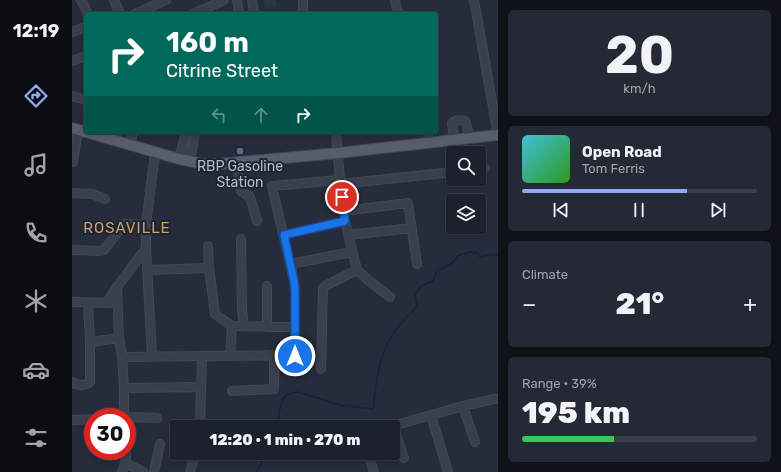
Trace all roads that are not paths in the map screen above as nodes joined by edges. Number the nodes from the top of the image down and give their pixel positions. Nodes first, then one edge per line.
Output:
1 (77, 0) edge
2 (81, 0) edge
3 (114, 0) edge
4 (166, 0) edge
5 (224, 0) edge
6 (237, 0) edge
7 (252, 0) edge
8 (303, 0) edge
9 (395, 0) edge
10 (474, 0) edge
11 (72, 2) edge
12 (87, 12) edge
13 (119, 12) edge
14 (139, 12) edge
15 (197, 12) edge
16 (239, 12) edge
17 (254, 12) edge
18 (303, 12) edge
19 (398, 12) edge
20 (84, 28) edge
21 (72, 32) edge
22 (84, 57) edge
23 (72, 61) edge
24 (72, 96) edge
25 (84, 99) edge
26 (75, 129) edge
27 (92, 134) edge
28 (133, 134) edge
29 (185, 134) edge
30 (195, 134) edge
31 (336, 134) edge
32 (498, 135) edge
33 (428, 137) edge
34 (469, 138) junction
35 (454, 139) junction
36 (130, 145) junction
37 (155, 152) junction
38 (338, 153) junction
39 (179, 159) junction
40 (72, 162) edge
41 (190, 162) junction
42 (236, 162) junction
43 (446, 173) edge
44 (340, 182) junction
45 (72, 193) edge
46 (104, 199) dead end
47 (344, 211) junction
48 (345, 221) junction
49 (257, 222) dead end
50 (146, 224) junction
51 (412, 228) junction
52 (284, 235) junction
53 (348, 235) junction
54 (241, 239) dead end
55 (208, 246) dead end
56 (146, 248) junction
57 (72, 250) edge
58 (352, 252) junction
59 (290, 264) junction
60 (417, 264) dead end
61 (209, 268) junction
62 (148, 270) junction
63 (357, 270) junction
64 (267, 286) dead end
65 (117, 287) junction
66 (390, 297) dead end
67 (72, 302) edge
68 (88, 303) junction
69 (107, 303) junction
70 (117, 304) junction
71 (232, 326) junction
72 (244, 326) junction
73 (267, 327) junction
74 (295, 327) junction
75 (119, 338) junction
76 (90, 342) junction
77 (152, 356) junction
78 (202, 356) junction
79 (230, 356) junction
80 (274, 356) junction
81 (122, 357) junction
82 (321, 369) dead end
83 (72, 382) edge
84 (124, 388) junction
85 (201, 388) junction
86 (232, 390) dead end
87 (498, 398) edge
88 (463, 406) junction
89 (124, 408) edge
90 (431, 415) junction
91 (136, 417) edge
92 (157, 418) dead end
93 (84, 419) edge
94 (72, 420) edge
95 (200, 420) edge
96 (400, 424) edge
97 (475, 442) dead end
98 (160, 444) dead end
99 (400, 448) edge
100 (404, 458) dead end
101 (125, 460) edge
102 (193, 460) edge
103 (370, 460) edge
104 (125, 463) junction
105 (122, 472) edge
106 (143, 472) edge
107 (154, 472) edge
108 (190, 472) edge
109 (374, 472) edge
110 (448, 472) edge

1 - 11 street
2 - 12 street
3 - 13 street
4 - 14 street
5 - 15 street
6 - 16 street
7 - 17 street
8 - 18 street
9 - 19 street
10 - 32 street
20 - 21 street
22 - 23 street
24 - 25 street
26 - 40 street
27 - 36 main road
28 - 36 street
29 - 39 street
30 - 41 street
31 - 38 street
32 - 34 main road
33 - 35 main road
33 - 38 main road
34 - 35 main road
34 - 35 street
36 - 37 main road
37 - 39 main road
37 - 50 street
38 - 42 main road
38 - 44 street
39 - 41 main road
41 - 42 main road
42 - 49 street
43 - 44 street
44 - 47 street
44 - 52 street
45 - 46 street
47 - 48 street
47 - 51 street
48 - 52 street
48 - 53 street
50 - 56 street
50 - 57 street
51 - 53 street
51 - 60 street
52 - 59 street
53 - 58 street
54 - 72 street
55 - 61 street
56 - 62 street
56 - 65 street
58 - 59 street
58 - 63 street
59 - 74 street
61 - 62 street
61 - 71 street
62 - 77 street
63 - 66 street
63 - 82 street
64 - 73 street
65 - 69 street
65 - 70 street
67 - 68 street
68 - 69 street
68 - 76 street
69 - 70 street
70 - 75 street
71 - 72 street
71 - 79 street
72 - 73 street
73 - 74 street
74 - 80 street
75 - 76 street
75 - 81 street
76 - 83 street
77 - 78 street
77 - 81 street
78 - 79 street
78 - 85 street
79 - 80 street
80 - 86 street
81 - 84 street
84 - 85 street
84 - 89 street
85 - 95 street
87 - 88 street
88 - 90 street
88 - 97 street
90 - 96 street
90 - 110 street
91 - 92 street
93 - 94 street
98 - 107 street
99 - 100 street
101 - 104 street
102 - 108 street
103 - 109 street
104 - 105 street
104 - 106 street

